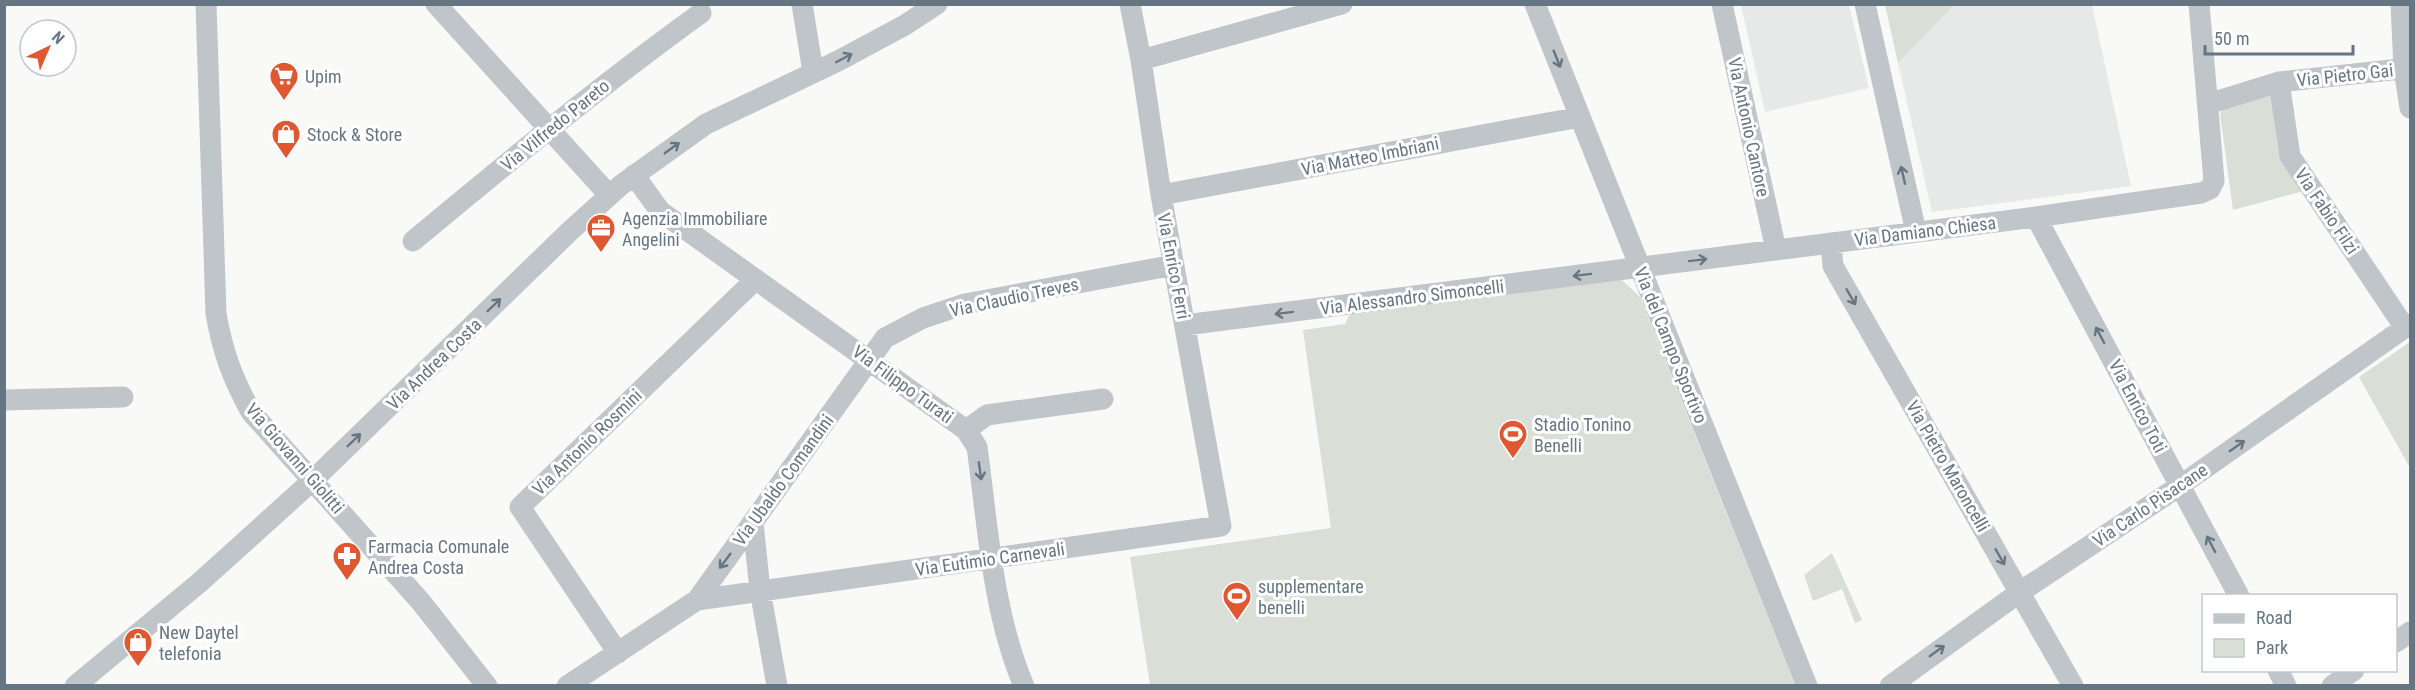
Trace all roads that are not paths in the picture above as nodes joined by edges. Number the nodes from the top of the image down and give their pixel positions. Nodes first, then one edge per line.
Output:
1 (206, 4) edge
2 (436, 4) edge
3 (802, 4) edge
4 (937, 4) edge
5 (1130, 4) edge
6 (1342, 4) edge
7 (1535, 4) edge
8 (1722, 4) edge
9 (1865, 4) edge
10 (2199, 4) edge
11 (2401, 4) edge
12 (701, 13) dead end
13 (904, 15) edge
14 (1141, 60) junction
15 (2407, 68) edge
16 (813, 72) junction
17 (2279, 82) junction
18 (2208, 104) junction
19 (2410, 108) edge
20 (1580, 117) junction
21 (550, 128) junction
22 (634, 175) junction
23 (609, 195) junction
24 (1161, 195) junction
25 (2036, 217) junction
26 (1916, 232) junction
27 (413, 241) dead end
28 (1831, 243) junction
29 (1776, 250) junction
30 (1174, 265) junction
31 (1640, 268) junction
32 (755, 280) junction
33 (1185, 325) junction
34 (2408, 326) edge
35 (870, 359) junction
36 (123, 397) dead end
37 (1103, 399) dead end
38 (4, 400) edge
39 (966, 430) junction
40 (312, 481) junction
41 (2181, 485) junction
42 (753, 523) junction
43 (1221, 526) joint
44 (993, 560) junction
45 (760, 590) junction
46 (2020, 592) junction
47 (2238, 594) edge
48 (697, 600) junction
49 (2410, 632) edge
50 (2397, 641) edge
51 (618, 653) junction
52 (2279, 672) edge
53 (2351, 672) edge
54 (75, 686) edge
55 (486, 686) edge
56 (567, 686) edge
57 (777, 686) edge
58 (1024, 686) edge
59 (1807, 686) edge
60 (1890, 686) edge
61 (2073, 686) edge
62 (2286, 686) edge
63 (2332, 686) edge

1 - 40 street, Via Giovanni Giolitti
2 - 21 street
3 - 16 street
4 - 13 street, Via Andrea Costa
5 - 14 street, Via Enrico Ferri
6 - 14 street
7 -> 20 street, Via del Campo Sportivo
8 - 29 street, Via Antonio Cantore
26 -> 9 street
10 - 18 street
11 - 15 street
12 - 21 street, Via Vilfredo Pareto
16 -> 13 street, Via Andrea Costa
14 - 24 street, Via Enrico Ferri
15 - 17 street, Via Pietro Gai
15 - 19 street
22 -> 16 street, Via Andrea Costa
17 - 18 street, Via Pietro Gai
17 - 34 street, Via Fabio Filzi
18 - 25 street, Via Damiano Chiesa
20 - 24 street, Via Matteo Imbriani
20 - 31 street, Via del Campo Sportivo
21 - 23 street
21 - 27 street, Via Vilfredo Pareto
22 - 23 street, Via Andrea Costa
22 - 32 street, Via Filippo Turati
40 -> 23 street, Via Andrea Costa
24 - 30 street, Via Enrico Ferri
25 - 26 street, Via Damiano Chiesa
41 -> 25 street, Via Enrico Toti
26 - 28 street, Via Damiano Chiesa
28 - 29 street, Via Damiano Chiesa
28 -> 46 street, Via Pietro Maroncelli
31 -> 29 street, Via Damiano Chiesa
30 - 33 street, Via Enrico Ferri
30 - 35 street, Via Claudio Treves
31 -> 33 street, Via Alessandro Simoncelli
31 - 59 street, Via del Campo Sportivo
32 - 35 street, Via Filippo Turati
32 - 51 street, Via Antonio Rosmini
33 - 43 street, Via Enrico Ferri
41 -> 34 street, Via Carlo Pisacane
35 - 39 street, Via Filippo Turati
35 - 42 street, Via Ubaldo Comandini
36 - 38 street
37 - 39 street
39 -> 44 street, Via Filippo Turati
40 - 54 street, Via Andrea Costa
40 - 55 street, Via Giovanni Giolitti
41 - 46 street, Via Carlo Pisacane
47 -> 41 street, Via Enrico Toti
42 - 45 street
42 -> 48 street, Via Ubaldo Comandini
43 - 44 street, Via Eutimio Carnevali
44 - 45 street, Via Eutimio Carnevali
44 - 58 street, Via Filippo Turati
45 - 48 street, Via Ubaldo Comandini
45 - 57 street
60 -> 46 street, Via Carlo Pisacane
46 - 61 street, Via Pietro Maroncelli
48 - 51 street, Via Ubaldo Comandini
49 - 50 street
51 - 56 street, Via Ubaldo Comandini
52 - 62 street
53 - 63 street

